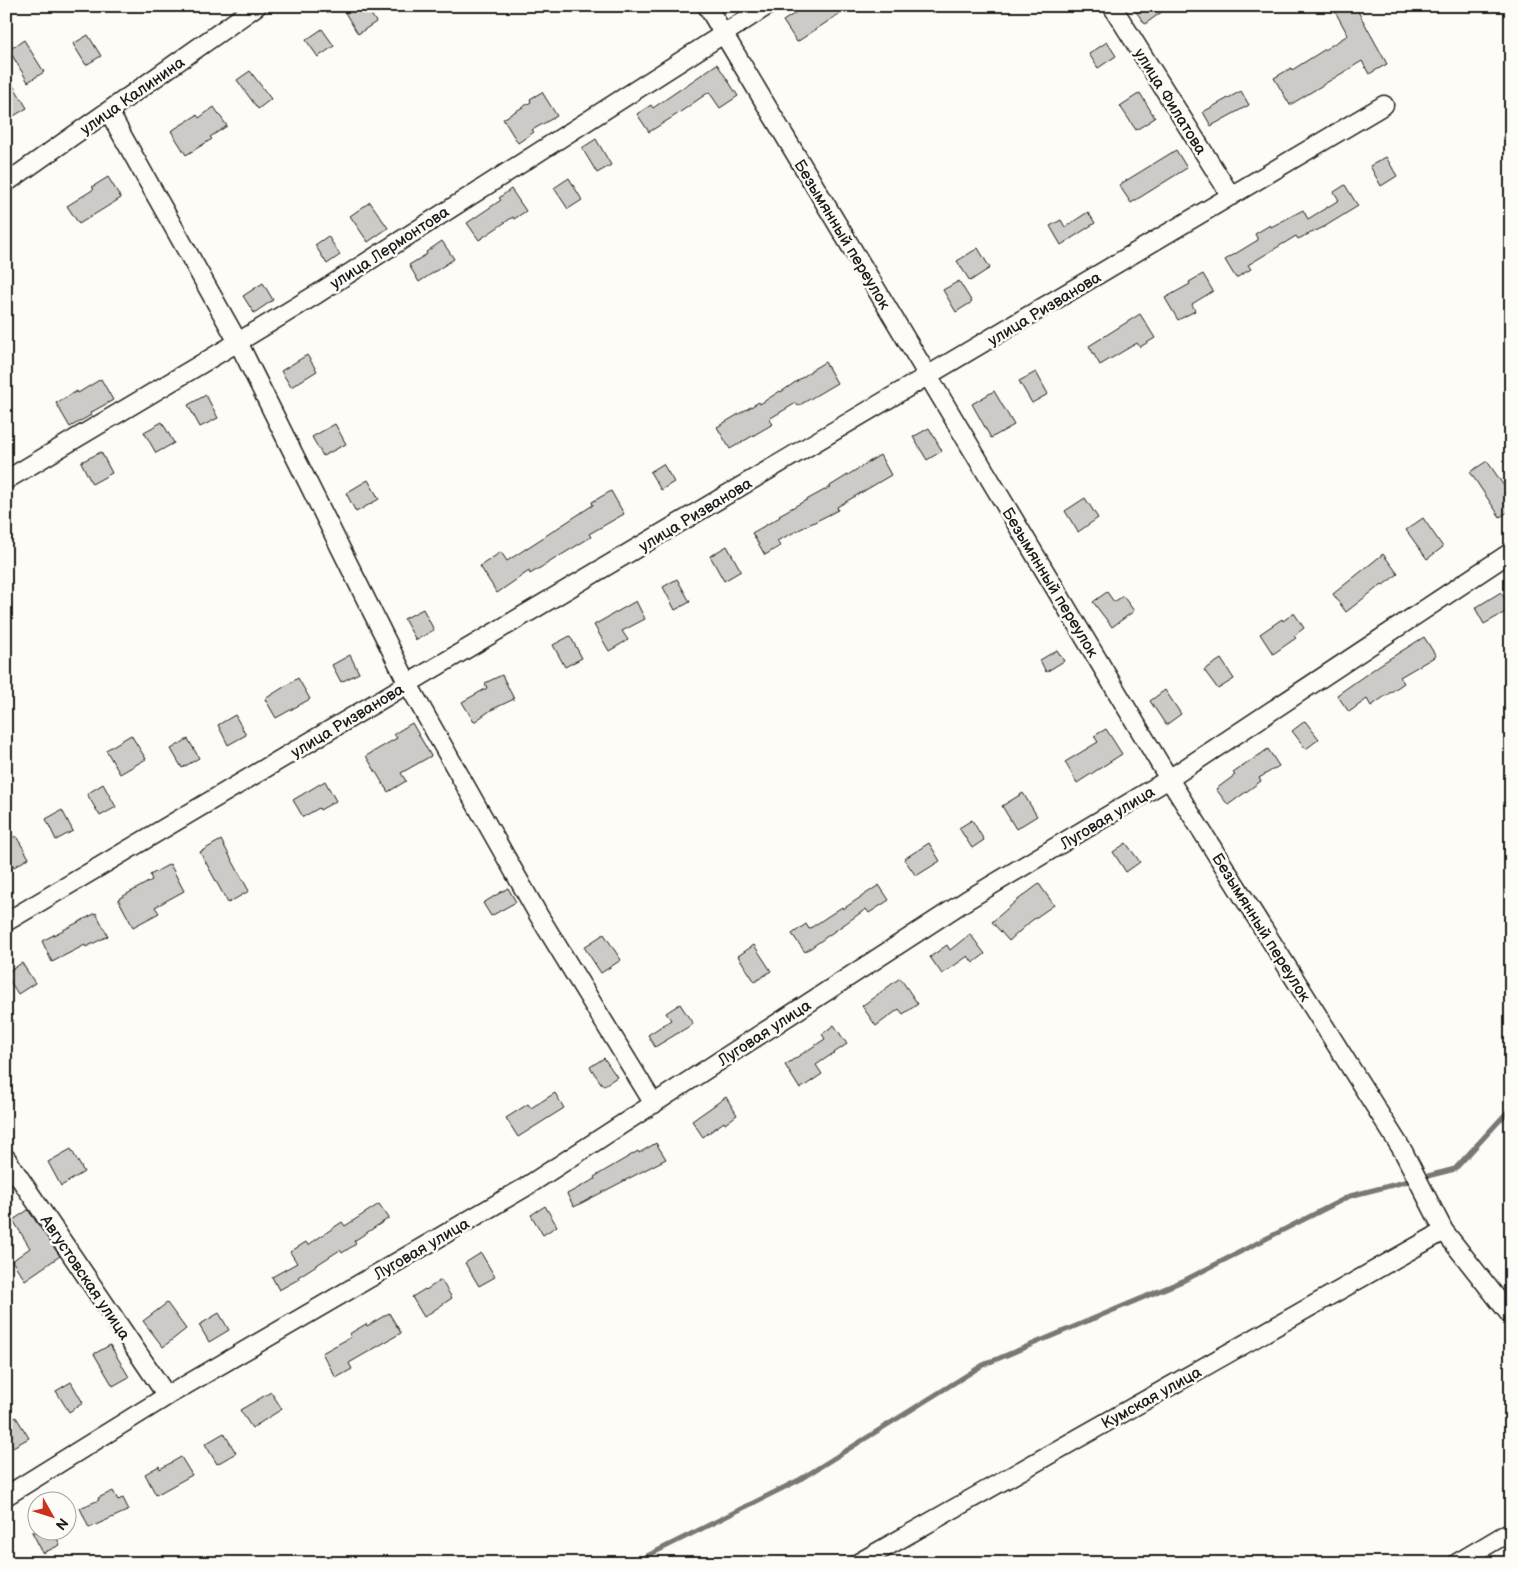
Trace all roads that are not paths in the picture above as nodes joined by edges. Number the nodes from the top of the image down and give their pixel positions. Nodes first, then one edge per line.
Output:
1 (258, 6) edge
2 (708, 6) edge
3 (767, 6) edge
4 (1112, 6) edge
5 (725, 34) junction
6 (1384, 106) dead end
7 (109, 112) junction
8 (6, 183) edge
9 (1231, 196) junction
10 (238, 342) junction
11 (928, 377) junction
12 (6, 480) edge
13 (1511, 552) edge
14 (408, 684) junction
15 (1170, 780) junction
16 (6, 922) edge
17 (654, 1104) junction
18 (6, 1158) edge
19 (1444, 1231) junction
20 (1511, 1316) edge
21 (167, 1396) junction
22 (6, 1496) edge
23 (1511, 1531) edge
24 (858, 1563) edge
25 (1457, 1563) edge

1 - 7 street, улица Калинина
2 - 5 street, Безымянный переулок
3 - 5 street, улица Лермонтова
4 - 9 street, улица Филатова
5 - 10 street, улица Лермонтова
5 - 11 street, Безымянный переулок
6 - 9 street, улица Ризванова
7 - 8 street, улица Калинина
7 - 10 street
9 - 11 street, улица Ризванова
10 - 12 street, улица Лермонтова
10 - 14 street
11 - 14 street, улица Ризванова
11 - 15 street, Безымянный переулок
13 - 15 street, Луговая улица
14 - 16 street, улица Ризванова
14 - 17 street
15 - 17 street, Луговая улица
15 - 19 street, Безымянный переулок
17 - 21 street, Луговая улица
18 - 21 street, Августовская улица
19 - 20 street, Безымянный переулок
19 - 24 street, Кумская улица
21 - 22 street, Луговая улица
23 - 25 street

